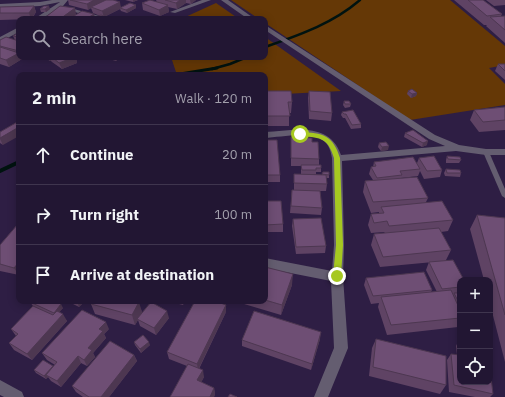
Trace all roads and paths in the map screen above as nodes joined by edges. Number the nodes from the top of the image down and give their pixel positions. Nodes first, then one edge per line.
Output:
1 (65, 0) edge
2 (208, 0) edge
3 (224, 0) edge
4 (61, 3) edge
5 (0, 6) edge
6 (173, 12) dead end
7 (42, 16) edge
8 (97, 16) edge
9 (248, 16) edge
10 (268, 29) edge
11 (16, 31) edge
12 (0, 40) edge
13 (268, 135) edge
14 (457, 148) junction
15 (486, 152) junction
16 (505, 152) edge
17 (337, 158) junction
18 (505, 196) edge
19 (268, 264) edge
20 (337, 276) junction
21 (0, 387) edge
22 (17, 397) edge
23 (321, 397) edge

1 - 4 street
2 - 6 street
3 - 9 street
4 - 5 street
4 - 7 street
4 - 8 street
10 - 14 street
11 - 12 street
13 - 17 street
14 - 15 street
14 - 17 street
15 - 16 street
15 - 18 lane
17 - 20 street
19 - 20 street
20 - 23 street
21 - 22 street

